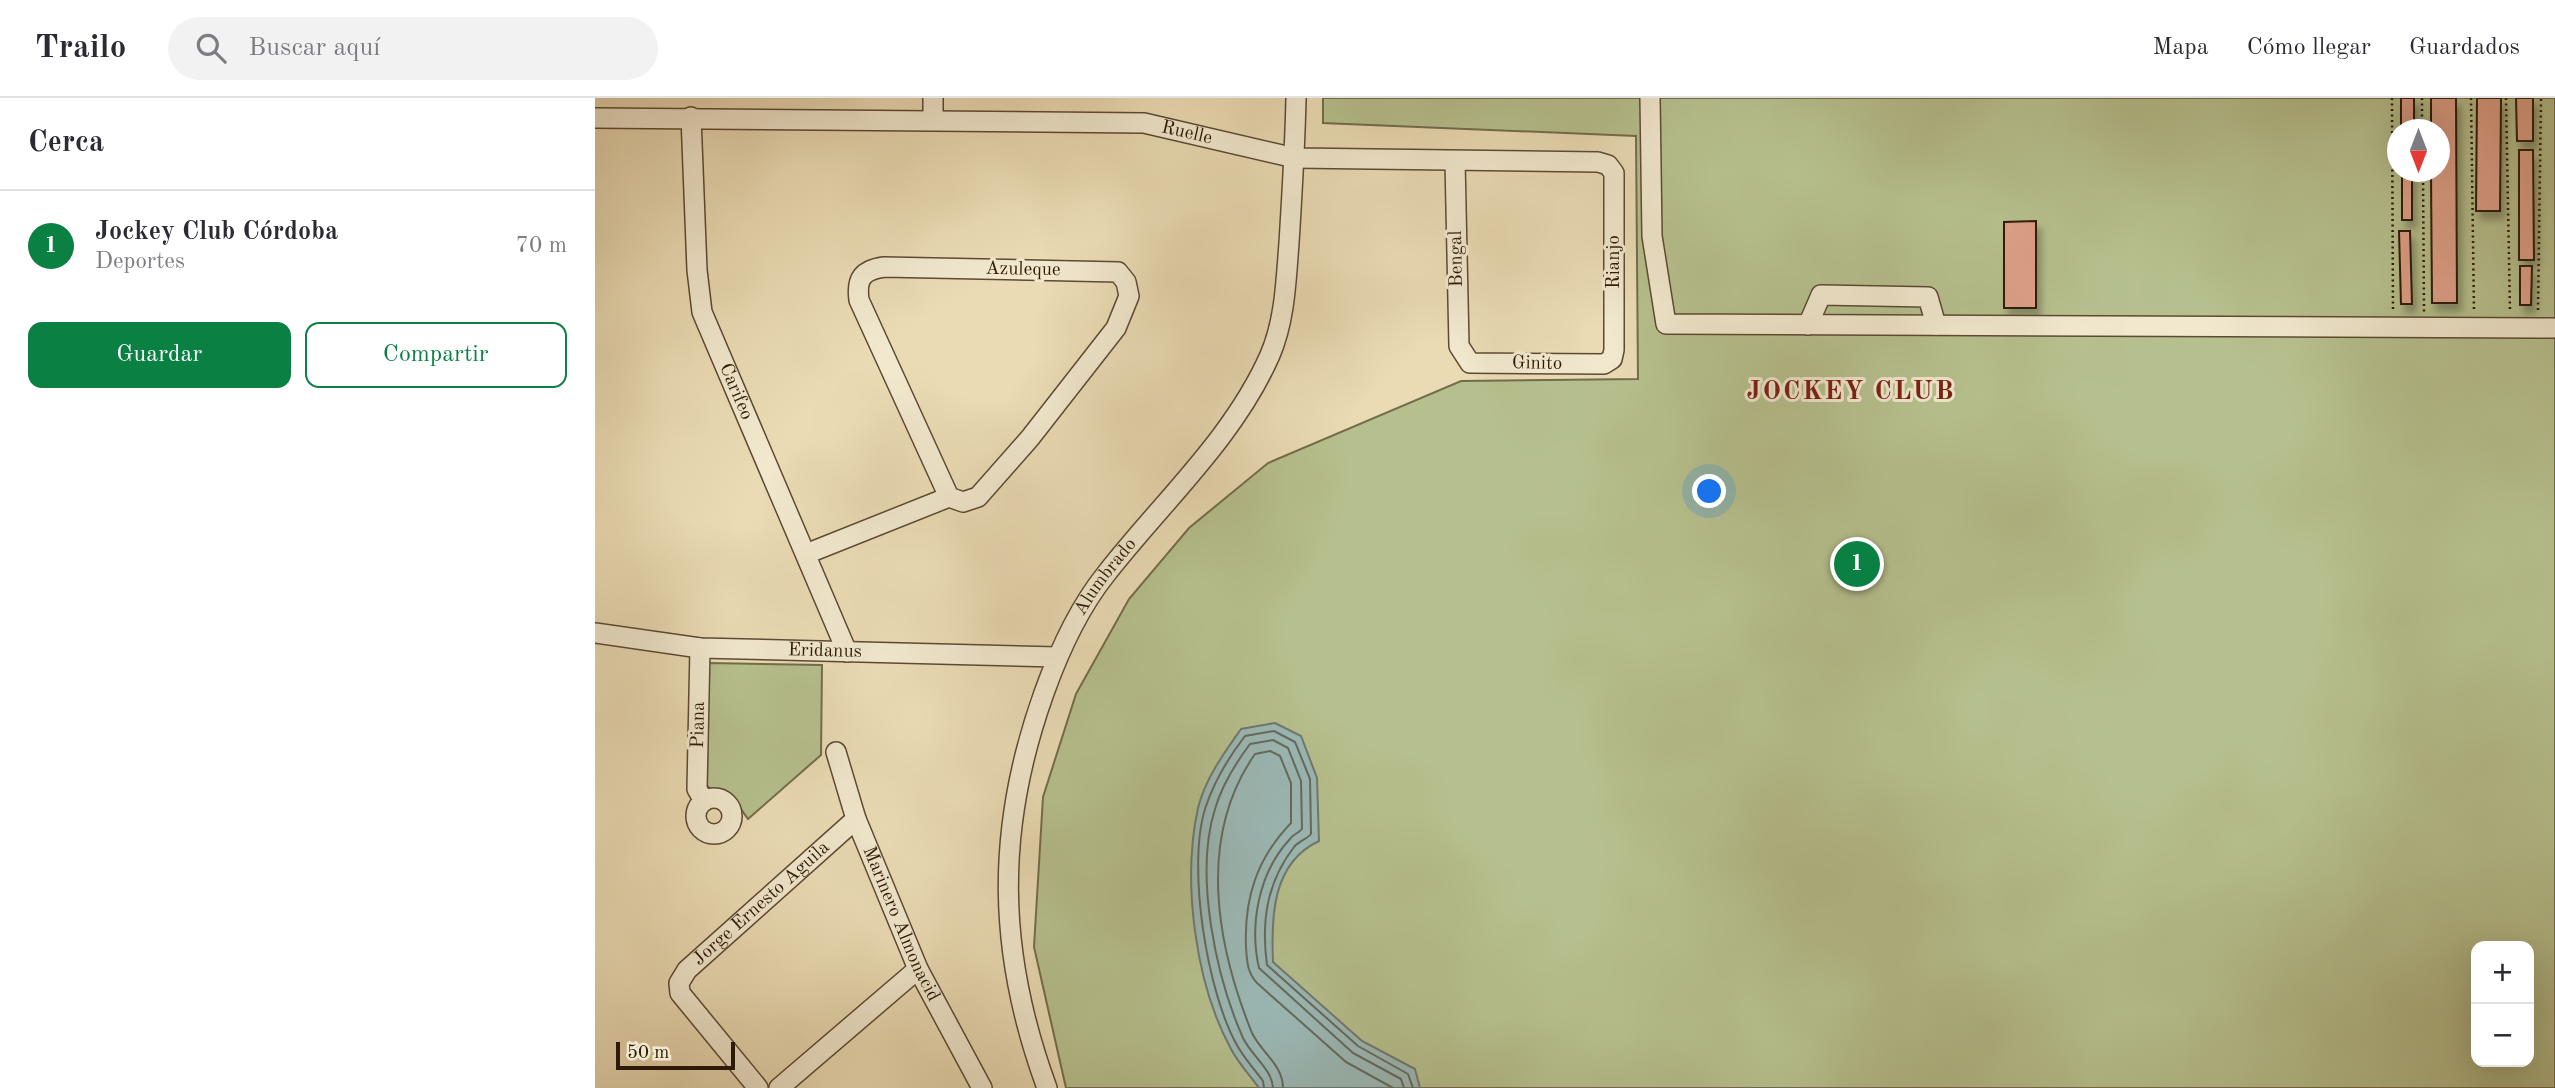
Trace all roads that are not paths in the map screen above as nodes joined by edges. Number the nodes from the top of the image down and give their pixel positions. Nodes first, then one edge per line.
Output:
1 (933, 98) edge
2 (1296, 98) edge
3 (1650, 98) edge
4 (691, 117) junction
5 (595, 118) edge
6 (933, 119) junction
7 (1295, 158) junction
8 (1455, 161) junction
9 (1608, 165) joint
10 (1808, 325) junction
11 (1935, 325) junction
12 (2555, 328) edge
13 (1463, 356) joint
14 (1612, 359) joint
15 (949, 497) junction
16 (806, 554) junction
17 (595, 633) edge
18 (700, 648) junction
19 (847, 652) junction
20 (1057, 657) junction
21 (836, 752) dead end
22 (704, 801) dead end
23 (856, 819) junction
24 (918, 969) junction
25 (758, 1088) edge
26 (779, 1088) edge
27 (982, 1088) edge
28 (1047, 1088) edge

1 - 6 street
2 - 7 street, Alumbrado
3 - 10 street
4 - 5 street, Ruelle
4 - 6 street, Ruelle
4 - 16 street, Carifeo
6 - 7 street, Ruelle
7 - 8 street, Ruelle
7 - 20 street, Alumbrado
8 - 9 street, Ruelle
8 - 13 street, Bengal
9 - 14 street, Rianjo
10 - 11 street
10 - 11 street
11 - 12 street
13 - 14 street, Ginito
15 - 15 street, Azuleque
15 - 16 street, Azuleque
16 - 19 street, Carifeo
17 - 18 street, Eridanus
18 - 19 street, Eridanus
18 - 22 street, Piana
19 - 20 street, Eridanus
20 - 28 street, Alumbrado
21 - 23 street, Marinero Almonacid
23 - 24 street, Marinero Almonacid
23 - 25 street, Jorge Ernesto Aguila
24 - 26 street
24 - 27 street, Marinero Almonacid

